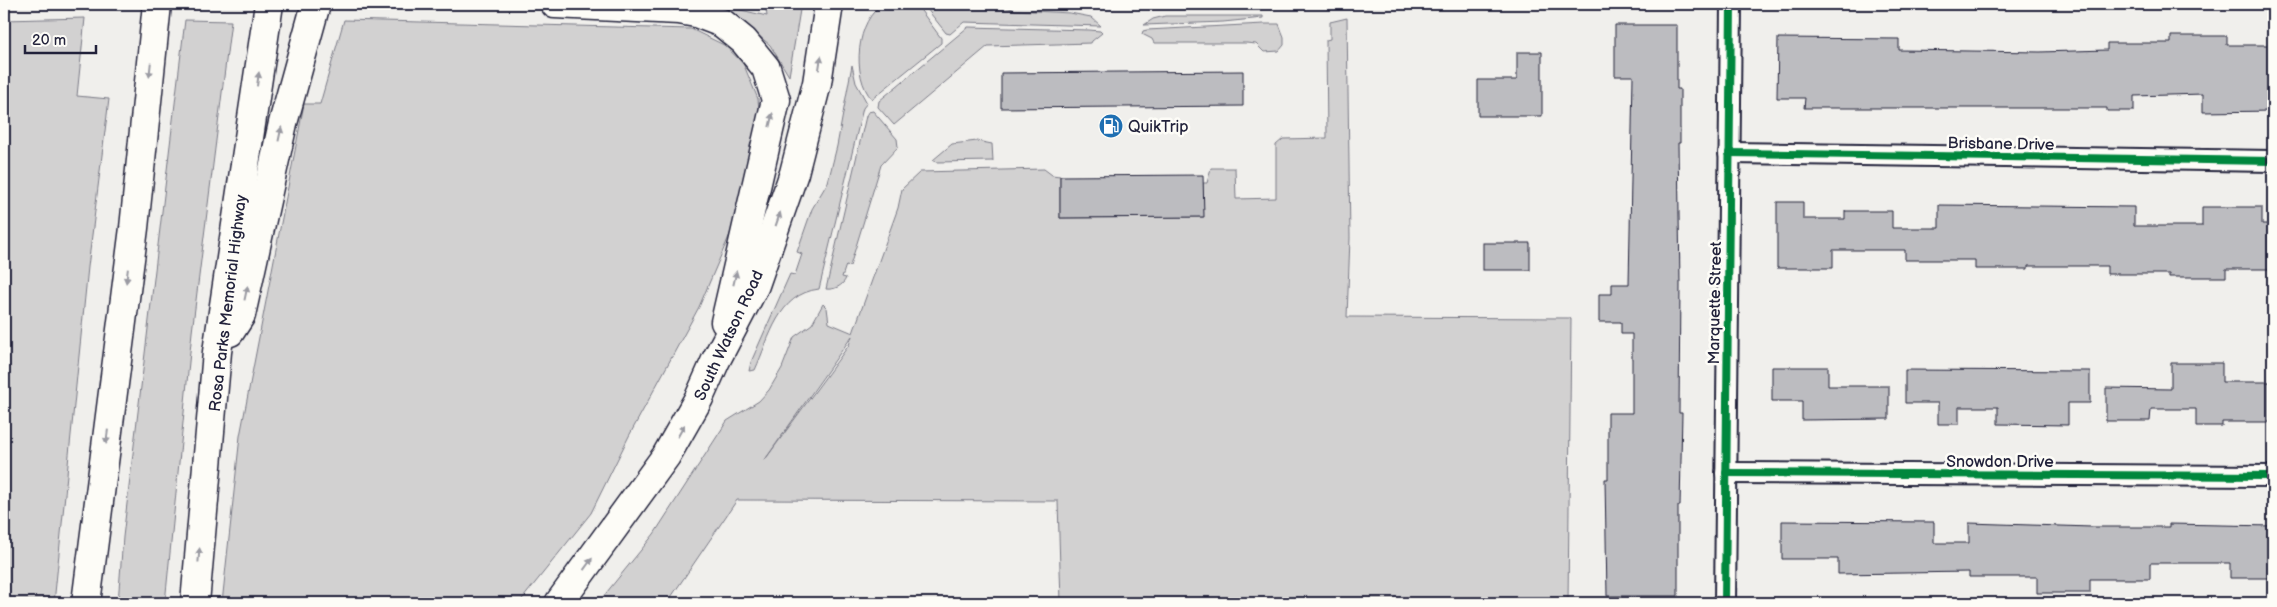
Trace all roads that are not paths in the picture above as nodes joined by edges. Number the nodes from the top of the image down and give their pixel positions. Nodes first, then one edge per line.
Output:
1 (157, 4) edge
2 (269, 4) edge
3 (316, 4) edge
4 (555, 4) edge
5 (829, 4) edge
6 (1731, 4) edge
7 (1729, 153) junction
8 (2273, 161) edge
9 (217, 352) junction
10 (716, 360) junction
11 (1726, 473) junction
12 (2273, 476) edge
13 (86, 603) edge
14 (195, 603) edge
15 (559, 603) edge
16 (1725, 603) edge

1 -> 13 main road
9 -> 2 main road, Rosa Parks Memorial Highway
9 -> 3 main road
10 -> 4 main road
10 -> 5 main road, South Watson Road
6 - 7 street, Marquette Street
7 - 8 street, Brisbane Drive
7 - 11 street, Marquette Street
14 -> 9 main road, Rosa Parks Memorial Highway
15 -> 10 main road, South Watson Road
11 - 12 street, Snowdon Drive
11 - 16 street, Marquette Street

